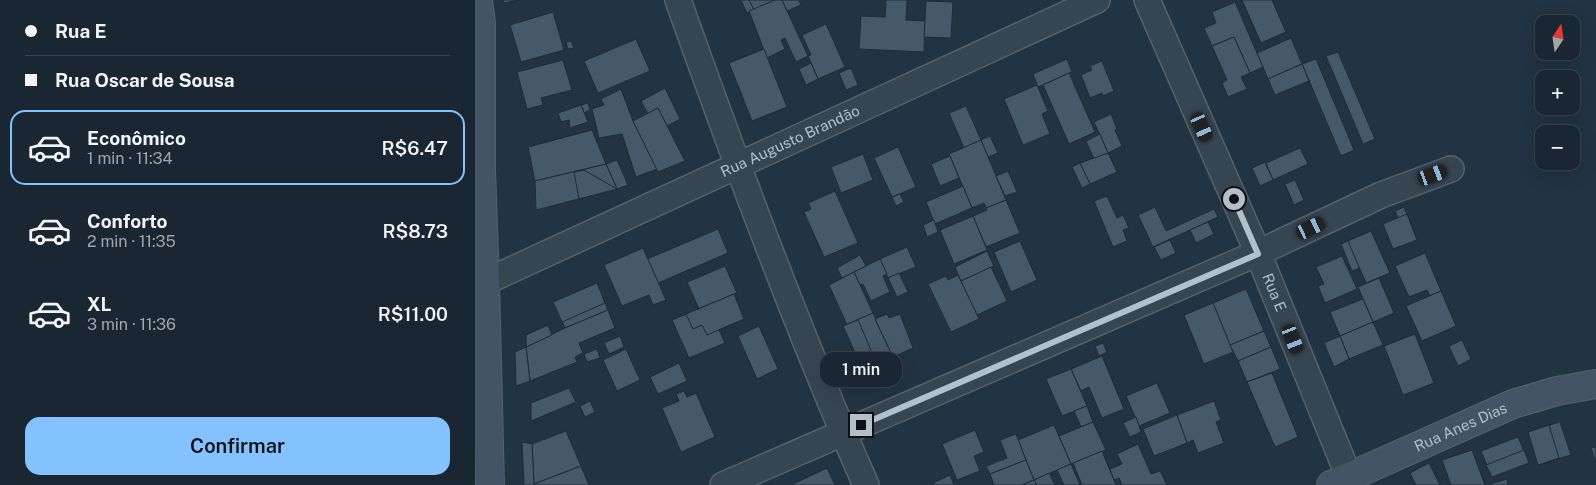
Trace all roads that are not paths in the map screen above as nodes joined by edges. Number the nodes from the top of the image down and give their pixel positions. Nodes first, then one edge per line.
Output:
1 (478, 0) edge
2 (678, 0) edge
3 (1097, 0) edge
4 (1147, 0) edge
5 (737, 166) junction
6 (478, 168) edge
7 (1451, 169) dead end
8 (1258, 254) junction
9 (485, 282) junction
10 (1596, 384) edge
11 (481, 407) edge
12 (843, 433) junction
13 (1340, 481) edge
14 (490, 485) edge
15 (723, 485) edge
16 (866, 485) edge

1 - 6 street
2 - 5 street
3 - 5 street, Rua Augusto Brandão
4 - 8 street, Rua E
5 - 9 street, Rua Augusto Brandão
5 - 12 street
6 - 9 street
7 - 8 street
8 - 12 street
8 - 13 street, Rua E
9 - 11 street
10 - 13 street, Rua Anes Dias
11 - 14 street
12 - 15 street
12 - 16 street

